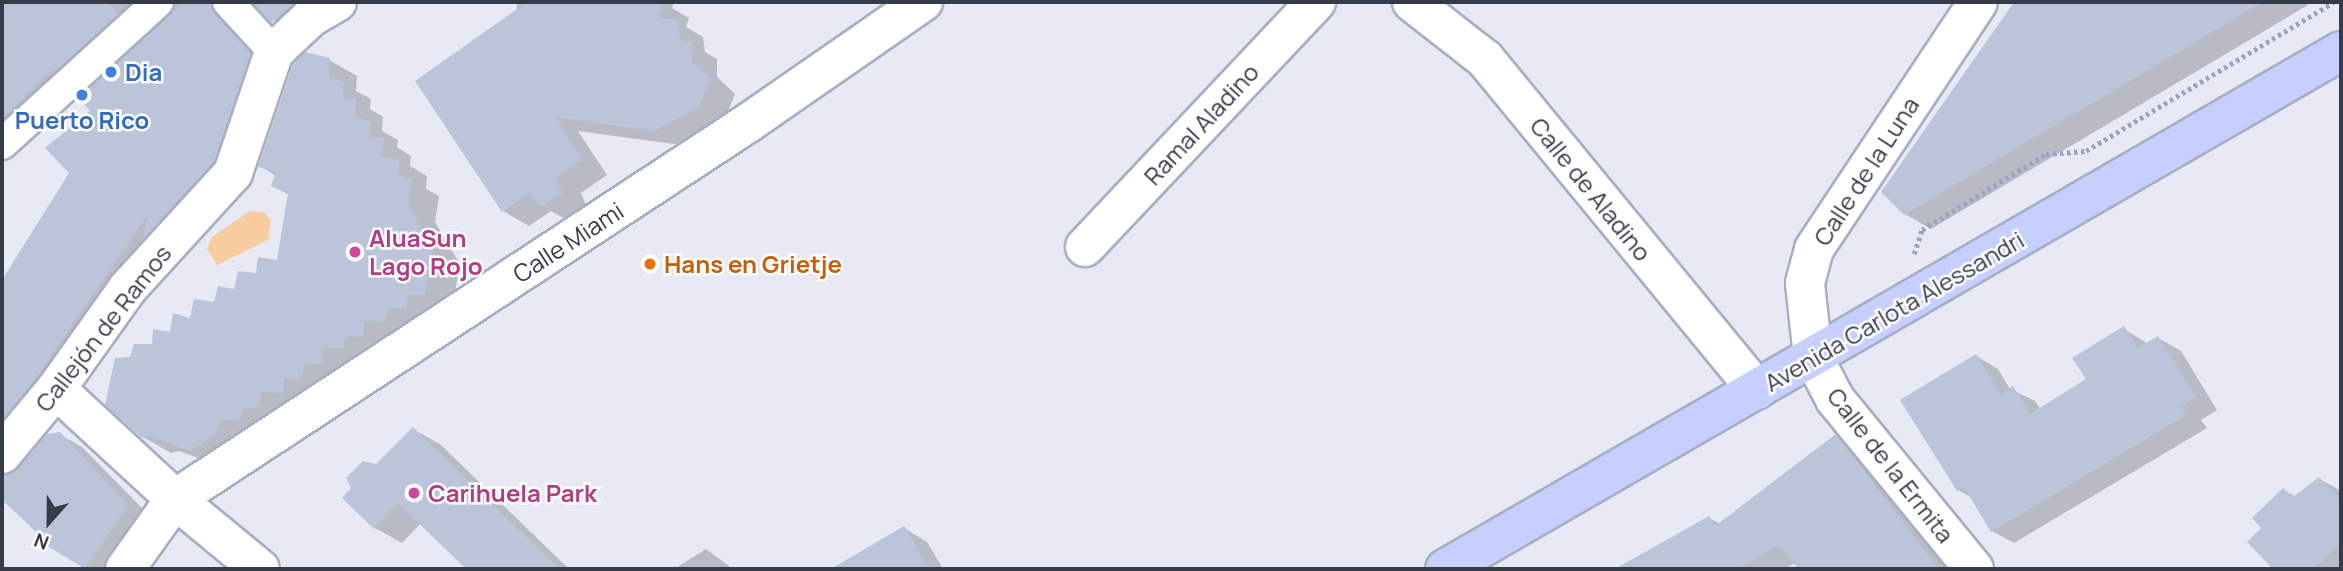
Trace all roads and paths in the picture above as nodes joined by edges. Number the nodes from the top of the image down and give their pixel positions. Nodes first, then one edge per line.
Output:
1 (158, 2) edge
2 (228, 2) edge
3 (337, 2) edge
4 (923, 2) edge
5 (1316, 2) edge
6 (1412, 2) edge
7 (1978, 2) edge
8 (2334, 2) edge
9 (2341, 51) edge
10 (274, 52) junction
11 (2, 144) edge
12 (1085, 247) dead end
13 (1912, 261) dead end
14 (1813, 357) junction
15 (56, 389) junction
16 (1757, 390) junction
17 (2, 454) edge
18 (174, 499) junction
19 (125, 569) edge
20 (260, 569) edge
21 (1445, 569) edge
22 (1974, 569) edge

1 - 11 street
2 - 10 street
3 - 10 street
4 - 18 street, Calle Miami
5 - 12 street, Ramal Aladino
6 - 16 street, Calle de Aladino
7 - 14 street, Calle de la Luna
8 - 13 path
9 - 14 main road, Avenida Carlota Alessandri
10 - 15 street, Callejón de Ramos
14 - 16 main road, Avenida Carlota Alessandri
14 - 22 street, Calle de la Ermita
15 - 17 street, Callejón de Ramos
15 - 18 street
16 - 21 main road, Avenida Carlota Alessandri
18 - 19 street
18 - 20 street

